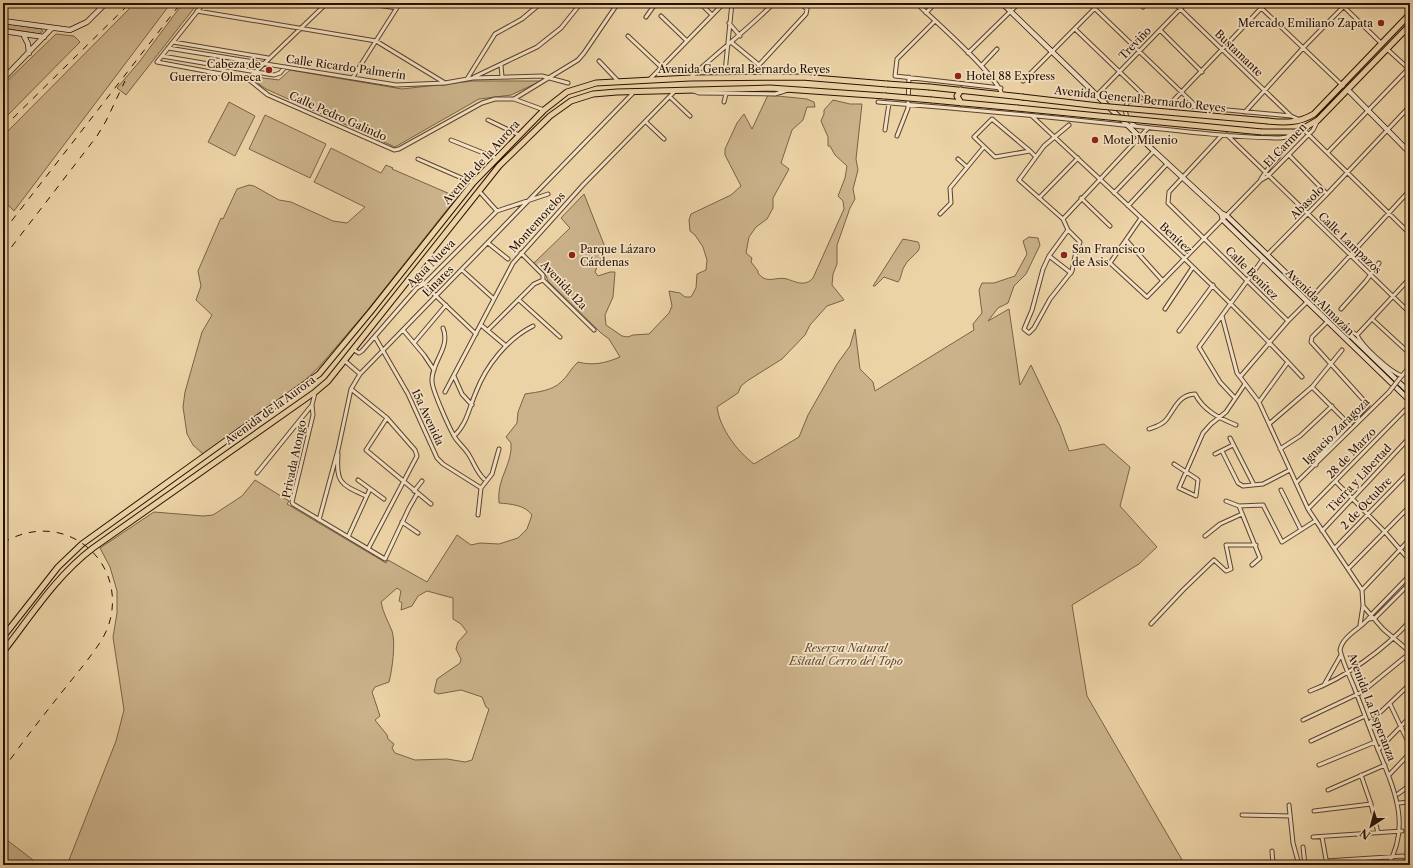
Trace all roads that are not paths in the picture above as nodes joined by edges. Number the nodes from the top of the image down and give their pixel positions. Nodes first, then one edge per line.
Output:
1 (106, 3) edge
2 (204, 3) edge
3 (327, 3) edge
4 (364, 3) edge
5 (400, 3) edge
6 (541, 3) edge
7 (581, 3) edge
8 (618, 3) edge
9 (656, 3) edge
10 (700, 3) edge
11 (724, 3) edge
12 (732, 3) edge
13 (774, 3) edge
14 (800, 3) edge
15 (916, 3) edge
16 (935, 3) edge
17 (1002, 3) edge
18 (1019, 3) edge
19 (1089, 3) edge
20 (1100, 3) edge
21 (1139, 3) edge
22 (1174, 3) edge
23 (1186, 3) edge
24 (1256, 3) edge
25 (1266, 3) edge
26 (1340, 3) edge
27 (1347, 3) edge
28 (1344, 6) junction
29 (1143, 7) dead end
30 (397, 8) junction
31 (1261, 8) junction
32 (1095, 9) junction
33 (1181, 9) junction
34 (197, 11) junction
35 (1011, 11) junction
36 (926, 12) junction
37 (1410, 14) edge
38 (712, 15) junction
39 (661, 16) dead end
40 (646, 17) dead end
41 (3, 21) edge
42 (935, 21) junction
43 (13, 22) junction
44 (729, 23) junction
45 (1410, 25) edge
46 (52, 28) junction
47 (300, 28) junction
48 (1075, 29) junction
49 (1160, 30) junction
50 (3, 31) edge
51 (11, 32) junction
52 (23, 34) junction
53 (628, 36) dead end
54 (740, 36) junction
55 (44, 37) junction
56 (686, 40) junction
57 (376, 41) junction
58 (173, 42) junction
59 (731, 42) junction
60 (727, 44) junction
61 (1382, 44) junction
62 (168, 48) junction
63 (1303, 48) junction
64 (1387, 48) junction
65 (998, 49) dead end
66 (1222, 50) junction
67 (1053, 52) junction
68 (1139, 52) junction
69 (29, 53) junction
70 (968, 53) junction
71 (162, 56) junction
72 (268, 58) junction
73 (599, 61) dead end
74 (262, 64) junction
75 (501, 65) junction
76 (285, 66) junction
77 (759, 66) junction
78 (981, 66) junction
79 (661, 67) junction
80 (1409, 69) edge
81 (254, 72) junction
82 (725, 72) dead end
83 (759, 72) dead end
84 (1120, 72) junction
85 (1202, 72) junction
86 (354, 77) junction
87 (502, 77) junction
88 (549, 77) junction
89 (473, 78) junction
90 (690, 78) junction
91 (909, 78) junction
92 (3, 79) edge
93 (248, 79) junction
94 (466, 79) junction
95 (650, 79) junction
96 (853, 80) junction
97 (618, 81) junction
98 (1023, 81) dead end
99 (444, 83) junction
100 (568, 83) dead end
101 (1343, 86) junction
102 (1001, 88) junction
103 (676, 89) junction
104 (690, 89) junction
105 (789, 89) junction
106 (961, 90) junction
107 (1265, 90) junction
108 (1348, 90) junction
109 (635, 91) junction
110 (852, 92) junction
111 (1182, 93) junction
112 (726, 94) junction
113 (1002, 94) junction
114 (1099, 96) junction
115 (670, 97) junction
116 (514, 99) junction
117 (1128, 101) junction
118 (724, 102) dead end
119 (878, 102) dead end
120 (1151, 102) junction
121 (889, 103) junction
122 (961, 103) junction
123 (908, 104) junction
124 (1170, 104) junction
125 (976, 107) junction
126 (1197, 107) junction
127 (1409, 109) edge
128 (544, 110) junction
129 (1368, 111) junction
130 (1245, 112) junction
131 (550, 116) joint
132 (690, 116) dead end
133 (1032, 116) junction
134 (1291, 116) junction
135 (488, 120) dead end
136 (1301, 120) junction
137 (1318, 120) junction
138 (646, 122) junction
139 (1069, 125) dead end
140 (1128, 126) junction
141 (1139, 127) junction
142 (1148, 128) junction
143 (885, 130) dead end
144 (1304, 130) junction
145 (1387, 130) junction
146 (1291, 133) junction
147 (1222, 134) junction
148 (1309, 134) junction
149 (518, 135) junction
150 (1227, 135) junction
151 (897, 136) dead end
152 (1139, 137) junction
153 (1056, 138) junction
154 (664, 139) dead end
155 (451, 140) dead end
156 (983, 148) junction
157 (1030, 151) junction
158 (1154, 151) junction
159 (1328, 152) junction
160 (1410, 153) edge
161 (1289, 155) junction
162 (1035, 156) junction
163 (496, 158) junction
164 (1078, 158) junction
165 (418, 159) dead end
166 (958, 160) dead end
167 (1167, 164) junction
168 (967, 167) junction
169 (1265, 172) junction
170 (1348, 172) junction
171 (1268, 176) junction
172 (1099, 178) junction
173 (1182, 178) junction
174 (1261, 180) junction
175 (473, 183) junction
176 (479, 190) junction
177 (1410, 190) edge
178 (1114, 193) junction
179 (548, 194) dead end
180 (1328, 194) junction
181 (532, 198) junction
182 (1039, 198) junction
183 (1081, 198) junction
184 (1128, 206) junction
185 (497, 211) junction
186 (1221, 213) junction
187 (1389, 213) junction
188 (940, 214) dead end
189 (1307, 214) junction
190 (1227, 216) junction
191 (1141, 218) junction
192 (1063, 219) junction
193 (1223, 220) junction
194 (1110, 226) dead end
195 (1068, 230) junction
196 (1410, 234) edge
197 (1204, 238) junction
198 (1126, 240) junction
199 (488, 243) junction
200 (521, 253) junction
201 (1266, 255) junction
202 (1350, 255) junction
203 (1050, 256) junction
204 (1184, 258) junction
205 (508, 260) dead end
206 (1263, 260) junction
207 (1379, 263) dead end
208 (1193, 267) junction
209 (462, 270) junction
210 (1071, 273) junction
211 (414, 275) junction
212 (1370, 275) junction
213 (1410, 278) edge
214 (544, 280) junction
215 (1162, 280) junction
216 (1247, 282) junction
217 (424, 284) junction
218 (1213, 285) junction
219 (436, 295) junction
220 (1392, 296) junction
221 (1311, 298) junction
222 (494, 299) junction
223 (519, 300) junction
224 (1307, 302) junction
225 (1230, 303) junction
226 (446, 304) junction
227 (1165, 309) dead end
228 (1341, 309) dead end
229 (372, 310) junction
230 (1410, 313) edge
231 (1222, 316) junction
232 (1372, 318) junction
233 (378, 320) junction
234 (1288, 321) junction
235 (1327, 322) junction
236 (1337, 323) junction
237 (481, 325) junction
238 (533, 326) dead end
239 (443, 328) dead end
240 (357, 329) junction
241 (403, 330) junction
242 (488, 330) junction
243 (594, 330) dead end
244 (1179, 332) dead end
245 (1358, 333) junction
246 (476, 334) junction
247 (365, 336) junction
248 (375, 337) junction
249 (560, 337) dead end
250 (1270, 342) junction
251 (414, 343) junction
252 (506, 346) junction
253 (354, 350) junction
254 (1342, 350) dead end
255 (382, 351) junction
256 (1410, 354) edge
257 (345, 361) junction
258 (1288, 362) junction
259 (1330, 364) junction
260 (1410, 366) edge
261 (434, 370) junction
262 (360, 374) junction
263 (454, 376) junction
264 (1240, 377) junction
265 (1401, 377) junction
266 (1302, 378) dead end
267 (1245, 384) junction
268 (1312, 387) junction
269 (351, 389) junction
270 (315, 392) junction
271 (445, 392) dead end
272 (1410, 393) edge
273 (1235, 398) junction
274 (1410, 401) edge
275 (1259, 402) junction
276 (312, 405) junction
277 (472, 405) junction
278 (1332, 406) junction
279 (1405, 410) dead end
280 (387, 418) junction
281 (1218, 418) junction
282 (1269, 424) junction
283 (1236, 425) dead end
284 (1350, 425) junction
285 (1149, 429) dead end
286 (454, 436) junction
287 (1230, 438) dead end
288 (1410, 438) edge
289 (1233, 445) junction
290 (1280, 448) junction
291 (499, 449) dead end
292 (338, 450) junction
293 (1222, 451) junction
294 (1215, 454) dead end
295 (1174, 464) dead end
296 (1316, 465) junction
297 (1290, 470) junction
298 (1185, 471) junction
299 (1410, 471) edge
300 (257, 473) dead end
301 (484, 479) dead end
302 (358, 480) dead end
303 (403, 480) junction
304 (422, 481) dead end
305 (1336, 482) junction
306 (1296, 483) junction
307 (1254, 485) junction
308 (481, 488) junction
309 (370, 489) junction
310 (1281, 490) dead end
311 (414, 492) junction
312 (417, 494) junction
313 (366, 496) junction
314 (384, 499) dead end
315 (1352, 499) junction
316 (1226, 501) dead end
317 (430, 504) dead end
318 (1239, 506) junction
319 (1410, 506) edge
320 (1308, 509) junction
321 (1242, 514) junction
322 (1368, 515) junction
323 (478, 516) dead end
324 (319, 520) junction
325 (1315, 521) junction
326 (402, 522) junction
327 (1301, 530) junction
328 (1322, 530) junction
329 (1385, 532) junction
330 (418, 533) dead end
331 (1205, 536) dead end
332 (348, 537) junction
333 (1410, 539) edge
334 (1256, 545) junction
335 (1335, 548) junction
336 (368, 549) junction
337 (1400, 550) junction
338 (1410, 560) edge
339 (1252, 564) dead end
340 (1349, 568) junction
341 (1410, 575) edge
342 (1410, 583) edge
343 (1362, 590) junction
344 (1364, 606) junction
345 (1372, 614) junction
346 (1375, 618) junction
347 (1369, 619) junction
348 (1410, 621) edge
349 (1151, 624) dead end
350 (1360, 625) junction
351 (3, 637) edge
352 (1393, 638) junction
353 (3, 652) edge
354 (1410, 653) edge
355 (1341, 654) junction
356 (1348, 672) junction
357 (1410, 684) edge
358 (1324, 685) junction
359 (1310, 691) dead end
360 (1357, 695) junction
361 (1390, 704) junction
362 (1365, 716) junction
363 (1410, 717) edge
364 (1303, 720) dead end
365 (1368, 724) junction
366 (1401, 727) junction
367 (1311, 741) dead end
368 (1375, 742) junction
369 (1410, 746) edge
370 (1378, 750) junction
371 (1410, 753) edge
372 (1319, 765) dead end
373 (1384, 765) junction
374 (1361, 775) junction
375 (1389, 775) junction
376 (1410, 785) edge
377 (1328, 790) dead end
378 (1398, 794) junction
379 (1410, 802) edge
380 (1399, 803) junction
381 (1371, 804) junction
382 (1289, 806) dead end
383 (1314, 811) dead end
384 (1242, 815) dead end
385 (1290, 816) junction
386 (1402, 831) junction
387 (1378, 833) junction
388 (1313, 837) dead end
389 (1322, 837) junction
390 (1303, 847) dead end
391 (1272, 851) dead end
392 (1394, 856) junction
393 (1409, 858) edge
394 (1326, 863) edge
395 (1273, 865) edge
396 (1298, 865) edge
397 (1305, 865) edge
398 (1388, 865) edge

1 - 46 main road
2 - 34 street
3 - 47 street
4 - 30 street
5 - 30 street
6 - 94 street
7 - 75 street
8 - 88 street
9 - 40 street
10 - 38 street
11 - 38 street
12 - 44 street
13 - 54 street
14 - 77 street
15 - 36 street
16 - 36 street
17 - 35 main road, Avenida Almazán
18 - 35 street
19 - 32 street
20 - 32 street
21 - 29 street
22 - 33 street, Bustamante
23 - 33 street, Treviño
24 - 31 street
25 - 31 street
26 - 28 street
27 - 28 street
28 - 61 street
28 - 63 street
30 - 57 street
31 - 63 street
31 - 66 street
32 - 48 street
32 - 68 street
33 - 49 street, Treviño
33 - 66 street, Bustamante
34 - 47 street
34 - 58 street
35 - 67 main road, Avenida Almazán
35 - 70 street
36 - 42 street
37 - 61 main road, Avenida General Bernardo Reyes
38 - 56 street
39 - 56 street
41 - 43 main road
42 - 70 street
42 - 91 street
43 - 46 main road
43 - 51 main road
44 - 54 street
44 - 60 street
45 - 64 main road, Avenida General Bernardo Reyes
46 - 55 main road
47 - 57 street
47 - 72 street
48 - 67 street
48 - 84 street
49 - 68 street, Treviño
49 - 85 street
50 - 51 main road
51 - 52 main road
52 - 55 main road
52 - 69 main road
53 - 79 street
54 - 59 street
55 - 69 main road
56 - 79 street
57 - 86 street
57 - 99 street
58 - 62 street
58 - 72 street
59 - 60 street
59 - 77 street
60 - 82 street
60 - 90 street
61 - 101 main road, Avenida General Bernardo Reyes
62 - 71 street
62 - 74 street, Calle Ricardo Palmerín
63 - 101 street
63 - 107 street
64 - 80 street
64 - 108 main road, Avenida General Bernardo Reyes
65 - 78 street
66 - 85 street
66 - 107 street, Bustamante
67 - 98 street
67 - 114 main road, Avenida Almazán
68 - 84 street, Treviño
68 - 111 street
69 - 92 main road
70 - 78 street
71 - 81 street
71 - 93 street, Calle Pedro Galindo
72 - 74 street
73 - 97 street
74 - 76 street, Calle Ricardo Palmerín
74 - 81 street
75 - 87 street
75 - 89 street
76 - 81 street
76 - 86 street, Calle Ricardo Palmerín
77 - 83 street
78 - 102 street
79 - 95 street
80 - 129 street
81 - 93 street
84 - 114 street, Treviño
84 - 120 street
85 - 111 street
86 - 99 street, Calle Ricardo Palmerín
87 - 88 street, Calle Ricardo Palmerín
87 - 89 street, Calle Ricardo Palmerín
88 - 100 street, Calle Ricardo Palmerín
88 - 116 street
89 - 94 street, Calle Ricardo Palmerín
90 - 95 main road, Avenida General Bernardo Reyes
90 - 96 main road, Avenida General Bernardo Reyes
91 - 102 street
91 - 123 street
93 - 116 street, Calle Pedro Galindo
94 - 99 street, Calle Ricardo Palmerín
95 - 97 main road, Avenida General Bernardo Reyes
96 - 106 main road, Avenida General Bernardo Reyes, bridge
96 - 110 main road
97 - 128 main road, Avenida General Bernardo Reyes
101 - 136 main road, Avenida General Bernardo Reyes
102 - 113 street
103 - 104 main road, Avenida General Bernardo Reyes
103 - 109 main road, Avenida General Bernardo Reyes
103 - 115 street, Montemorelos
104 - 105 main road, Avenida General Bernardo Reyes
104 - 112 street
105 - 110 main road, Avenida General Bernardo Reyes
105 - 112 street
106 - 113 main road, Avenida General Bernardo Reyes
106 - 122 main road
107 - 130 street
107 - 134 street, Bustamante
108 - 129 main road
108 - 137 main road, Avenida General Bernardo Reyes
109 - 131 main road, Avenida General Bernardo Reyes
109 - 181 street, Linares
110 - 122 main road, Avenida General Bernardo Reyes, bridge
111 - 124 street
111 - 126 street
112 - 118 street
113 - 136 main road, Avenida General Bernardo Reyes, bridge
114 - 117 street
114 - 140 main road, Avenida Almazán
115 - 132 street
115 - 138 street, Montemorelos
116 - 128 street
117 - 120 street
117 - 141 street
119 - 121 street
120 - 124 street
121 - 123 street
121 - 143 street
122 - 125 main road, Avenida General Bernardo Reyes
123 - 125 street
123 - 151 street
124 - 126 street
125 - 133 street
125 - 146 main road, Avenida General Bernardo Reyes, bridge
126 - 130 street
127 - 145 street, Abasolo
128 - 149 main road, Avenida de la Aurora
129 - 145 main road
129 - 159 street
130 - 134 street
131 - 176 main road, Avenida de la Aurora
133 - 140 street
133 - 153 street, Benítez
134 - 136 street
135 - 149 street
137 - 144 main road, Avenida General Bernardo Reyes
137 - 148 street, El Carmen
138 - 154 street
138 - 200 street, Montemorelos
139 - 153 street
140 - 141 street
140 - 152 main road, Avenida Almazán
141 - 142 street
142 - 147 street
142 - 152 street
144 - 146 main road, Avenida General Bernardo Reyes
144 - 148 street
145 - 160 main road
145 - 170 street, Abasolo
146 - 150 street
146 - 169 street, El Carmen
147 - 150 street
147 - 173 street
148 - 159 street
148 - 161 street, El Carmen
149 - 163 main road, Avenida de la Aurora
150 - 169 street, Calle Lampazos
152 - 158 main road, Avenida Almazán
152 - 172 street
153 - 162 street
153 - 164 street, Benítez
155 - 163 street
156 - 157 street
156 - 157 street
156 - 168 street
157 - 162 street
158 - 167 main road, Avenida Almazán
158 - 178 street
159 - 170 street
161 - 171 street, El Carmen
161 - 180 street
162 - 182 street
163 - 175 main road, Avenida de la Aurora
164 - 172 street, Benítez
164 - 182 street
165 - 175 street
166 - 168 street
167 - 173 main road, Avenida Almazán
167 - 184 street
168 - 188 street
169 - 171 street, Calle Lampazos
169 - 174 street, El Carmen
170 - 180 street, Abasolo
170 - 187 street
171 - 174 street, El Carmen
171 - 189 street, Calle Lampazos
172 - 178 street, Benítez
172 - 183 street
173 - 186 main road, Avenida Almazán
173 - 197 street, Calle Benítez
174 - 190 street, El Carmen
175 - 229 main road, Avenida de la Aurora
176 - 185 street
176 - 211 main road, Avenida de la Aurora
177 - 187 street
178 - 184 street, Benítez
179 - 181 street, Agua Nueva
180 - 189 street, Abasolo
181 - 185 street, Agua Nueva
181 - 199 street, Linares
182 - 192 street
183 - 192 street
183 - 194 street
184 - 191 street, Benítez
185 - 217 street, Agua Nueva
186 - 190 main road, Avenida Almazán
186 - 193 main road, Avenida Almazán
187 - 196 street
187 - 202 street
189 - 201 street, Abasolo
189 - 202 street, Calle Lampazos
190 - 193 street, El Carmen
190 - 201 main road, Avenida Almazán
191 - 198 street
191 - 204 street, Benítez
192 - 195 street
193 - 197 street, El Carmen
193 - 206 main road, Avenida Almazán
195 - 203 street
195 - 210 street
197 - 204 street, El Carmen
197 - 216 street, Calle Benítez
198 - 215 street
198 - 215 street, El Carmen
199 - 205 street
199 - 209 street, Linares
200 - 214 street, Avenida 12a
200 - 222 street, Montemorelos
201 - 206 street, Abasolo
201 - 221 main road, Avenida Almazán
202 - 212 street, Calle Lampazos
202 - 221 street
203 - 210 street
203 - 210 street
204 - 208 street, Benítez
204 - 215 street, El Carmen
206 - 216 street, Abasolo
206 - 224 main road, Avenida Almazán
207 - 212 street
208 - 218 street, Benítez
208 - 227 street
209 - 219 street, Linares
209 - 222 street
211 - 217 street
211 - 233 main road, Avenida de la Aurora
212 - 220 street, Calle Lampazos
212 - 228 street
213 - 220 street
214 - 223 street
214 - 243 street, Avenida 12a
216 - 225 street, Abasolo
216 - 234 street, Calle Benítez
217 - 219 street
217 - 248 street, Agua Nueva
218 - 225 street, Benítez
218 - 244 street
219 - 226 street
219 - 241 street, Linares
220 - 230 street, Calle Lampazos
220 - 232 street
221 - 236 main road, Avenida Almazán
222 - 237 street, Montemorelos
223 - 242 street
223 - 249 street
224 - 234 street
224 - 235 main road, Avenida Almazán
225 - 231 street, Abasolo
225 - 250 street, Benítez
226 - 246 street
226 - 251 street
229 - 233 main road
229 - 240 main road, Avenida de la Aurora
231 - 264 street
231 - 273 street, Abasolo
232 - 245 street
232 - 256 street
233 - 247 main road, Avenida de la Aurora
234 - 250 street
235 - 259 street
235 - 274 main road, Avenida Almazán
236 - 245 street
236 - 272 main road, Avenida Almazán
237 - 242 street
237 - 246 street, Montemorelos
238 - 252 street
239 - 261 street
240 - 247 main road
240 - 351 main road, Avenida de la Aurora
241 - 251 street
241 - 255 street, Linares
242 - 252 street
245 - 265 street
246 - 263 street, Montemorelos
247 - 253 main road, Avenida de la Aurora
248 - 253 street, Agua Nueva
248 - 255 street, 15a Avenida
250 - 258 street, Benítez
250 - 264 street
251 - 261 street
252 - 277 street
253 - 257 main road, Avenida de la Aurora
254 - 259 street
255 - 262 street, Linares
255 - 308 street, 15a Avenida
257 - 262 street
257 - 270 main road, Avenida de la Aurora
258 - 266 street, Benítez
258 - 275 street
259 - 268 street
259 - 284 street
260 - 265 street
261 - 286 street
262 - 269 street, Linares
263 - 271 street, Montemorelos
263 - 277 street
264 - 267 street
265 - 296 street, Ignacio Zaragoza, bridge
267 - 273 street
267 - 275 street
268 - 278 street
268 - 282 street
269 - 280 street
269 - 292 street, Linares
270 - 276 street, Privada Atongo
270 - 353 main road, Avenida de la Aurora
273 - 281 street
275 - 282 street
276 - 300 street
276 - 324 street, Privada Atongo
277 - 286 street
278 - 284 street
278 - 290 street
279 - 305 street, 28 de Marzo
280 - 303 street
280 - 303 street
281 - 283 street
281 - 285 street
281 - 298 street
282 - 290 street
284 - 296 street
286 - 301 street
287 - 289 street
288 - 315 street, Tierra y Libertad
289 - 293 street
289 - 307 street
290 - 297 street
291 - 308 street
292 - 313 street
292 - 324 street, Linares
293 - 294 street
293 - 307 street
295 - 298 street
296 - 306 street, Ignacio Zaragoza
297 - 306 street
297 - 307 street
298 - 298 street
299 - 322 street, 2 de Octubre
302 - 309 street
303 - 311 street
303 - 336 street
304 - 311 street
305 - 315 street
305 - 320 street, 28 de Marzo
306 - 320 street
308 - 323 street
309 - 313 street
309 - 314 street
310 - 327 street
311 - 312 street
312 - 317 street
312 - 326 street
313 - 332 street
315 - 322 street
315 - 328 street, Tierra y Libertad
316 - 318 street
318 - 321 street
318 - 327 street
319 - 329 street
320 - 325 street
321 - 331 street
321 - 334 street
322 - 329 street
322 - 335 street, 2 de Octubre
324 - 332 street
325 - 327 street
325 - 328 street
326 - 330 street
326 - 336 street
328 - 335 street
329 - 337 street
329 - 340 street
332 - 336 street
333 - 337 street
334 - 339 street
334 - 349 street
335 - 340 street
337 - 338 street
337 - 343 street
340 - 343 street
341 - 345 street
342 - 346 street
343 - 344 street
344 - 345 street
344 - 350 street
345 - 346 street
345 - 347 street
346 - 347 street
346 - 352 street
347 - 350 street
348 - 352 street
350 - 355 street, Avenida La Esperanza
352 - 354 street
352 - 356 street
354 - 360 street
355 - 356 street, Avenida La Esperanza
355 - 358 street
356 - 358 street
356 - 360 street, Avenida La Esperanza
357 - 361 street
358 - 359 street
360 - 362 street, Avenida La Esperanza
360 - 364 street
361 - 365 street
361 - 366 street
362 - 365 street, Avenida La Esperanza
362 - 367 street
363 - 366 street
365 - 368 street, Avenida La Esperanza
366 - 369 street
366 - 370 street
368 - 370 street, Avenida La Esperanza
368 - 372 street
370 - 373 street, Avenida La Esperanza
371 - 375 street
373 - 374 street
373 - 375 street, Avenida La Esperanza
374 - 377 street
374 - 381 street
375 - 378 street, Avenida La Esperanza
376 - 378 street
378 - 380 street, Avenida La Esperanza
379 - 380 street
380 - 386 street, Avenida La Esperanza
381 - 383 street
381 - 387 street
382 - 385 street
384 - 385 street
385 - 396 street
386 - 387 street
386 - 392 street, Avenida La Esperanza
387 - 389 street
388 - 389 street
389 - 394 street
390 - 397 street
391 - 395 street
392 - 393 street
392 - 394 street
392 - 398 street, Avenida La Esperanza

